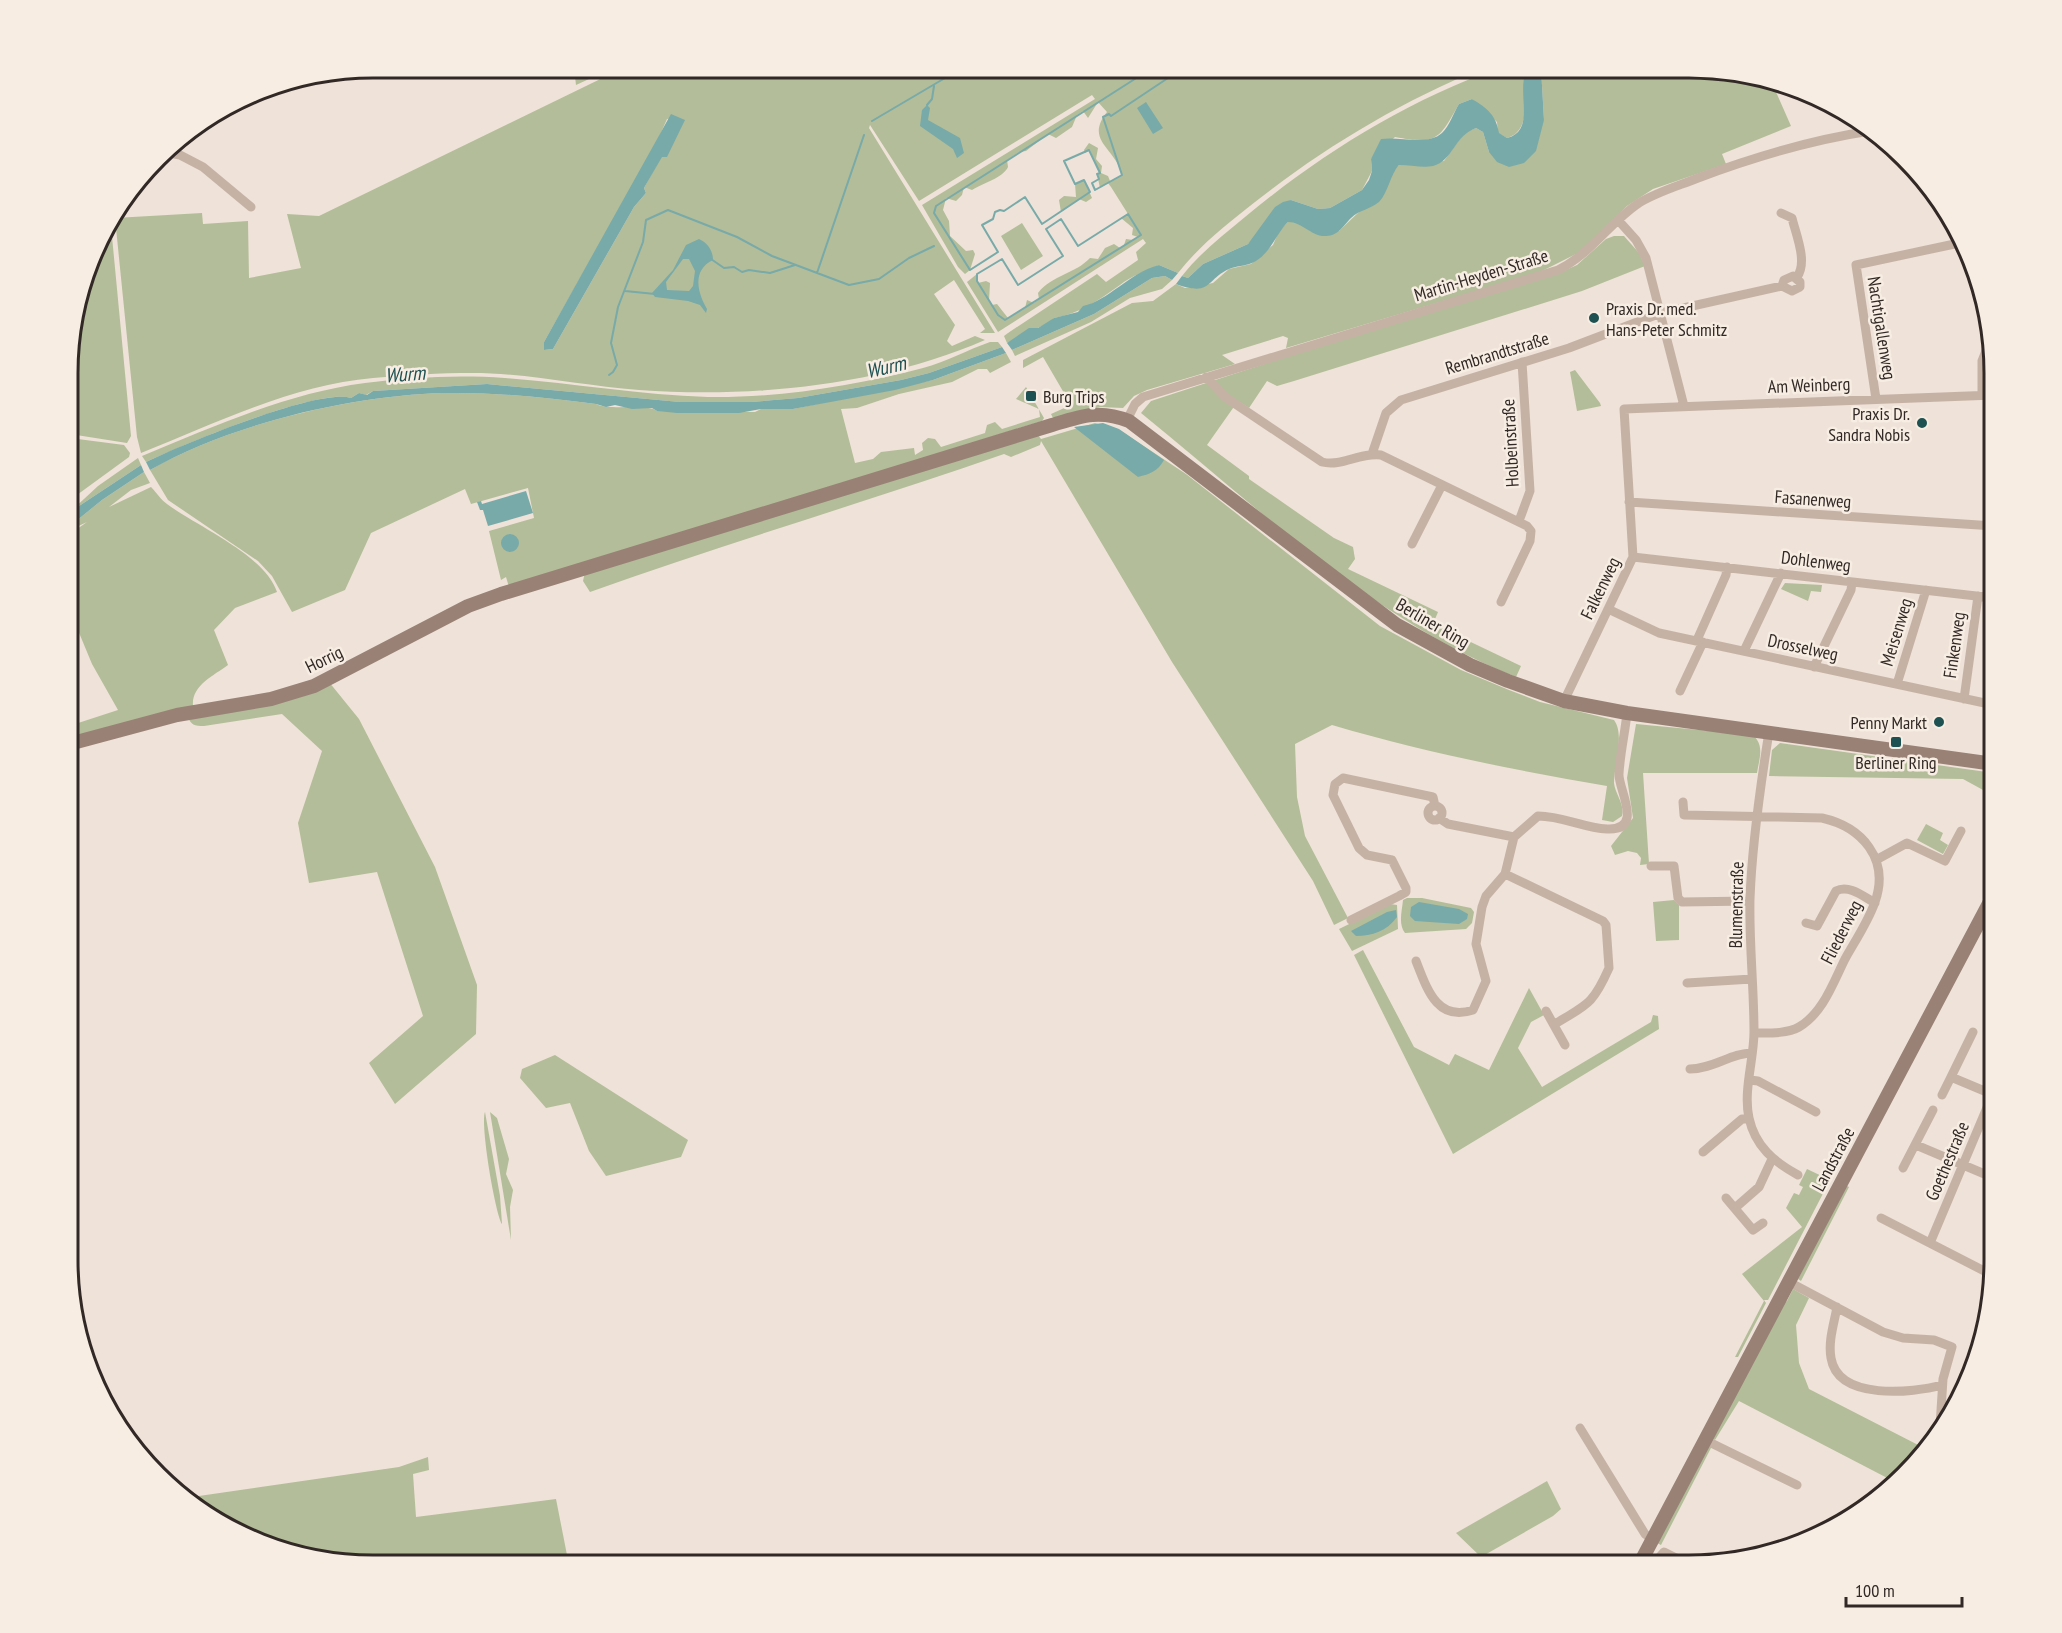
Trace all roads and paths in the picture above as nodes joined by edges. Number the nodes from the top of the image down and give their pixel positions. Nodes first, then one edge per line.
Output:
1 (1860, 133) edge
2 (176, 154) edge
3 (251, 207) dead end
4 (1781, 213) dead end
5 (1618, 220) junction
6 (1954, 244) edge
7 (1661, 313) junction
8 (1983, 358) edge
9 (1522, 362) junction
10 (1206, 377) junction
11 (1982, 395) joint
12 (1876, 399) junction
13 (1684, 406) junction
14 (1624, 410) joint
15 (1127, 420) junction
16 (1372, 454) junction
17 (1442, 485) junction
18 (1629, 502) junction
19 (1519, 521) junction
20 (1984, 525) edge
21 (1412, 544) dead end
22 (1633, 557) junction
23 (1727, 567) junction
24 (1780, 573) junction
25 (1852, 582) junction
26 (1926, 590) junction
27 (1978, 597) junction
28 (1984, 597) edge
29 (1501, 602) dead end
30 (1608, 609) junction
31 (1700, 641) junction
32 (1744, 651) junction
33 (1814, 666) junction
34 (1897, 684) junction
35 (1680, 691) dead end
36 (1964, 699) junction
37 (1563, 701) junction
38 (1984, 703) edge
39 (1628, 713) junction
40 (1769, 732) junction
41 (78, 742) edge
42 (1984, 763) edge
43 (1683, 802) dead end
44 (1755, 815) junction
45 (1960, 831) dead end
46 (1514, 837) junction
47 (1876, 860) junction
48 (1651, 866) dead end
49 (1505, 874) junction
50 (1750, 901) junction
51 (1875, 903) junction
52 (1984, 913) edge
53 (1351, 920) dead end
54 (1806, 923) dead end
55 (1416, 961) dead end
56 (1752, 979) junction
57 (1687, 983) dead end
58 (1546, 1011) dead end
59 (1555, 1024) junction
60 (1973, 1032) dead end
61 (1754, 1033) junction
62 (1565, 1046) dead end
63 (1752, 1053) junction
64 (1690, 1069) dead end
65 (1951, 1077) junction
66 (1750, 1080) junction
67 (1984, 1090) edge
68 (1942, 1095) dead end
69 (1933, 1110) dead end
70 (1816, 1112) dead end
71 (1984, 1115) edge
72 (1749, 1119) junction
73 (1916, 1144) junction
74 (1703, 1152) dead end
75 (1772, 1159) junction
76 (1963, 1165) junction
77 (1903, 1168) dead end
78 (1984, 1174) edge
79 (1798, 1175) dead end
80 (1726, 1198) dead end
81 (1735, 1208) junction
82 (1881, 1218) dead end
83 (1763, 1223) dead end
84 (1930, 1243) junction
85 (1983, 1271) edge
86 (1789, 1282) junction
87 (1837, 1307) junction
88 (1942, 1385) junction
89 (1941, 1413) edge
90 (1580, 1428) dead end
91 (1705, 1440) junction
92 (1797, 1485) dead end
93 (1652, 1539) junction
94 (1644, 1555) edge

1 - 5 street, Martin-Heyden-Straße
2 - 3 street
4 - 7 street, Rembrandtstraße
5 - 7 street
5 - 10 street, Martin-Heyden-Straße
6 - 12 street, Nachtigallenweg
7 - 9 street, Rembrandtstraße
7 - 13 street
8 - 11 street
9 - 16 street, Rembrandtstraße
9 - 19 street, Holbeinstraße
10 - 15 street, Martin-Heyden-Straße
10 - 16 street
11 - 12 street, Am Weinberg
12 - 13 street, Am Weinberg
13 - 14 street, Am Weinberg
14 - 18 street, Falkenweg
15 - 37 main road, Berliner Ring
15 - 41 main road, Horrig
16 - 17 street
17 - 19 street
17 - 21 street
18 - 20 street, Fasanenweg
18 - 22 street, Falkenweg
19 - 29 street
22 - 23 street, Dohlenweg
22 - 30 street, Falkenweg
23 - 24 street, Dohlenweg
23 - 31 street
24 - 25 street, Dohlenweg
24 - 32 street
25 - 26 street, Dohlenweg
25 - 33 street
26 - 27 street, Dohlenweg
26 - 34 street, Meisenweg
27 - 28 street, Dohlenweg
27 - 36 street, Finkenweg
30 - 31 street, Drosselweg
30 - 37 street, Falkenweg
31 - 32 street, Drosselweg
31 - 35 street
32 - 33 street, Drosselweg
33 - 34 street, Drosselweg
34 - 36 street, Drosselweg
36 - 38 street, Drosselweg
37 - 39 main road, Berliner Ring
39 - 40 main road, Berliner Ring
39 - 46 street
40 - 42 main road, Berliner Ring
40 - 44 street, Blumenstraße
43 - 44 street, Fliederweg
44 - 47 street, Fliederweg
44 - 50 street, Blumenstraße
45 - 47 street
46 - 49 street
46 - 53 street
47 - 51 street, Fliederweg
48 - 50 street
49 - 55 street
49 - 59 street
50 - 56 street, Blumenstraße
51 - 54 street
51 - 61 street, Fliederweg
52 - 86 main road, Landstraße
56 - 57 street
56 - 61 street, Blumenstraße
58 - 59 street
59 - 62 street
60 - 65 street
61 - 63 street, Blumenstraße
63 - 64 street
63 - 66 street, Blumenstraße
65 - 67 street
65 - 68 street
66 - 70 street
66 - 72 street, Blumenstraße
69 - 73 street
71 - 76 street, Goethestraße
72 - 74 street
72 - 75 street, Blumenstraße
73 - 76 street
73 - 77 street
75 - 79 street, Blumenstraße
75 - 81 street
76 - 78 street
76 - 84 street, Goethestraße
80 - 81 street
81 - 83 street
82 - 84 street
84 - 85 street
86 - 87 street
86 - 91 main road, Landstraße
87 - 88 street
87 - 88 street
88 - 89 street
90 - 93 street
91 - 92 street
91 - 93 main road, Landstraße
93 - 94 main road, Landstraße

